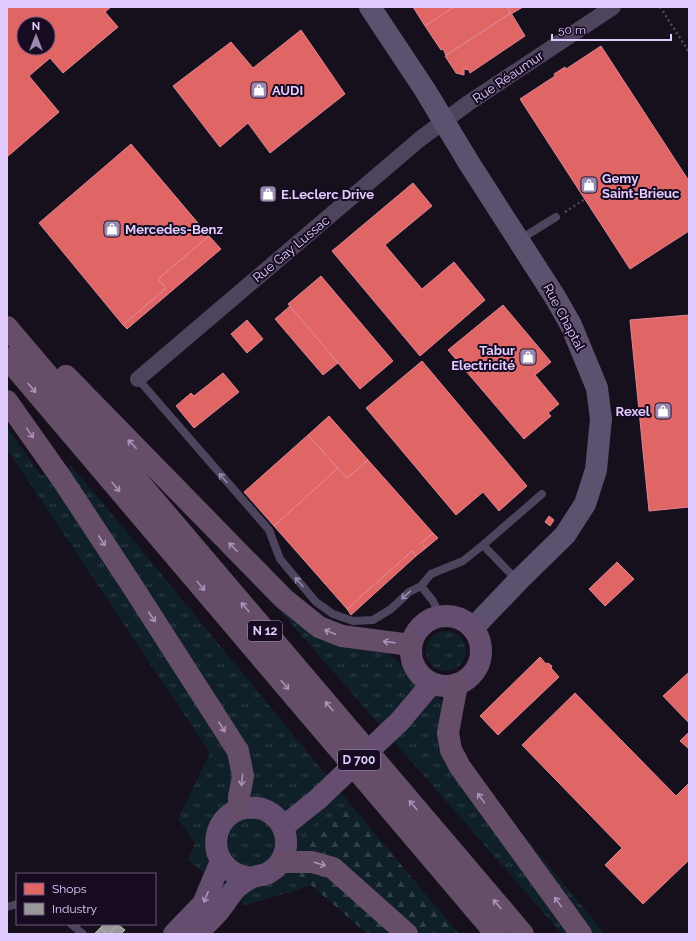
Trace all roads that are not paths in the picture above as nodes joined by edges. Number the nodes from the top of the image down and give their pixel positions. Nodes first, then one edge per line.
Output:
1 (370, 7) edge
2 (613, 7) edge
3 (444, 121) junction
4 (556, 217) road end
5 (519, 241) junction
6 (7, 315) edge
7 (7, 327) edge
8 (7, 358) edge
9 (138, 379) joint
10 (7, 401) edge
11 (542, 494) dead end
12 (483, 545) junction
13 (519, 580) junction
14 (421, 586) junction
15 (440, 615) junction
16 (473, 628) junction
17 (411, 645) junction
18 (432, 683) junction
19 (457, 684) junction
20 (239, 809) junction
21 (283, 827) junction
22 (221, 861) junction
23 (281, 862) junction
24 (251, 878) junction
25 (72, 925) edge
26 (82, 934) edge
27 (174, 934) edge
28 (196, 934) edge
29 (407, 934) edge
30 (496, 934) edge
31 (522, 934) edge
32 (581, 934) edge

1 - 3 main road, Rue Chaptal
2 - 3 street, Rue Réaumur
3 - 5 main road, Rue Chaptal
3 - 9 street, Rue Gay Lussac
4 - 5 lane
5 - 13 main road, Rue Chaptal
17 -> 6 highway
31 -> 7 highway, N 12
8 -> 30 highway, N 12
14 -> 9 lane
10 -> 20 highway
11 - 12 lane
12 - 13 lane
12 - 14 lane
13 - 16 main road, Rue Chaptal
14 - 15 lane
15 - 16 main road
15 - 17 main road
16 - 19 main road
17 - 18 main road
18 - 19 main road
18 - 21 main road, D 700, bridge
32 -> 19 highway
20 - 21 main road
20 - 22 main road
21 - 23 main road
22 - 24 main road
22 -> 27 main road
23 - 24 main road
23 -> 29 highway
24 - 28 main road
25 - 26 lane

